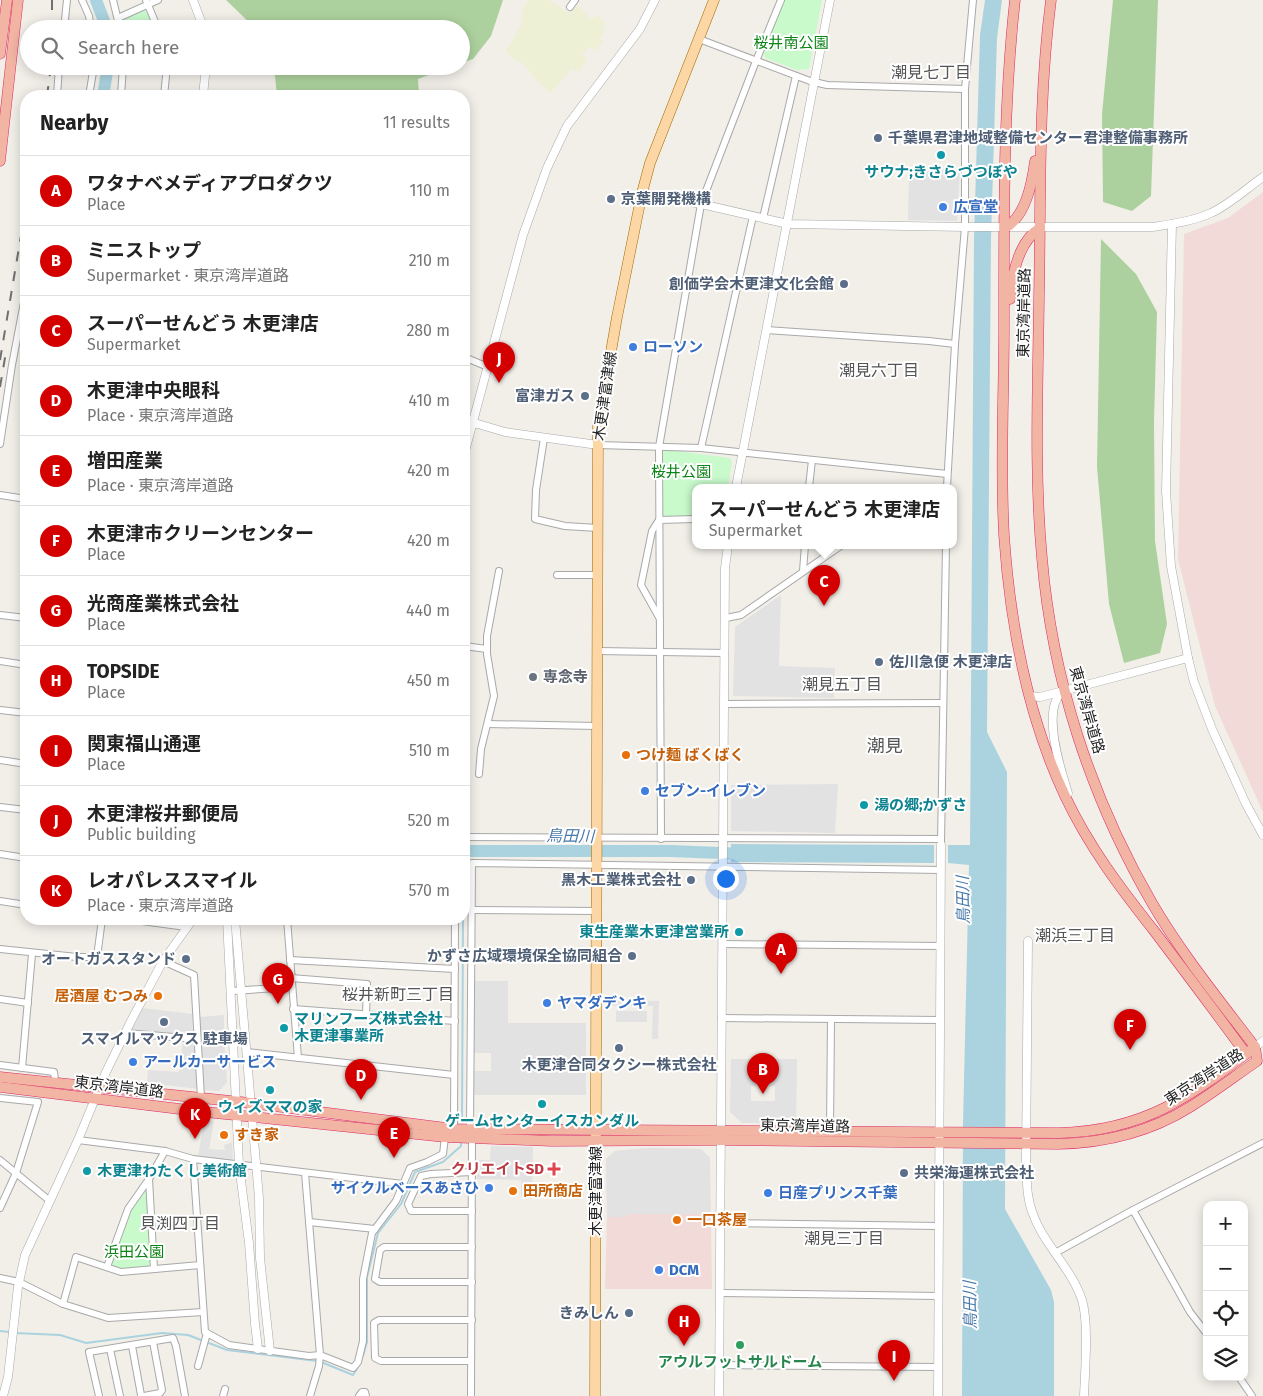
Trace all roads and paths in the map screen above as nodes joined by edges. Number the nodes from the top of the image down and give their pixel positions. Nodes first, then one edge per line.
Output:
1 (6, 0) edge
2 (18, 0) edge
3 (67, 0) edge
4 (82, 0) edge
5 (113, 0) edge
6 (158, 0) edge
7 (193, 0) edge
8 (575, 0) edge
9 (655, 0) edge
10 (714, 0) edge
11 (781, 0) edge
12 (830, 0) edge
13 (973, 0) edge
14 (1015, 0) edge
15 (1051, 0) edge
16 (147, 2) edge
17 (570, 6) dead end
18 (118, 18) joint
19 (65, 20) edge
20 (90, 20) edge
21 (154, 20) edge
22 (201, 20) edge
23 (699, 39) junction
24 (0, 54) edge
25 (756, 61) junction
26 (58, 75) edge
27 (92, 75) edge
28 (122, 75) edge
29 (166, 75) edge
30 (205, 75) edge
31 (796, 76) junction
32 (815, 82) junction
33 (965, 89) junction
34 (57, 90) edge
35 (90, 90) edge
36 (121, 90) edge
37 (165, 90) edge
38 (204, 90) edge
39 (1042, 101) junction
40 (0, 161) edge
41 (1263, 177) edge
42 (642, 193) junction
43 (701, 204) junction
44 (753, 216) junction
45 (764, 218) junction
46 (788, 224) junction
47 (1172, 224) junction
48 (964, 227) junction
49 (1005, 228) junction
50 (1040, 228) junction
51 (20, 323) edge
52 (766, 330) junction
53 (955, 344) junction
54 (1004, 358) junction
55 (470, 360) edge
56 (488, 367) junction
57 (470, 419) edge
58 (470, 425) edge
59 (544, 438) junction
60 (0, 444) edge
61 (598, 445) junction
62 (659, 446) junction
63 (701, 448) junction
64 (742, 452) junction
65 (812, 460) junction
66 (947, 474) junction
67 (737, 484) edge
68 (809, 484) edge
69 (947, 484) edge
70 (0, 495) edge
71 (20, 498) edge
72 (692, 519) edge
73 (658, 520) junction
74 (598, 528) junction
75 (727, 549) edge
76 (805, 549) edge
77 (836, 549) edge
78 (946, 549) edge
79 (499, 571) dead end
80 (803, 571) junction
81 (557, 575) dead end
82 (598, 575) junction
83 (0, 615) edge
84 (20, 617) edge
85 (726, 618) junction
86 (660, 620) junction
87 (470, 647) edge
88 (487, 649) junction
89 (597, 651) junction
90 (661, 652) junction
91 (725, 653) junction
92 (1188, 658) junction
93 (0, 661) edge
94 (20, 664) edge
95 (1064, 691) junction
96 (1030, 696) junction
97 (724, 704) junction
98 (943, 704) junction
99 (0, 710) edge
100 (20, 712) edge
101 (488, 724) junction
102 (597, 726) junction
103 (0, 760) edge
104 (20, 763) edge
105 (479, 774) dead end
106 (0, 807) edge
107 (20, 809) edge
108 (1076, 817) junction
109 (1263, 835) edge
110 (470, 838) edge
111 (596, 839) junction
112 (661, 839) junction
113 (723, 839) junction
114 (941, 842) junction
115 (0, 854) edge
116 (20, 857) edge
117 (596, 865) junction
118 (471, 867) joint
119 (723, 867) junction
120 (941, 867) junction
121 (0, 901) edge
122 (20, 904) edge
123 (471, 910) junction
124 (595, 911) junction
125 (101, 925) edge
126 (171, 925) edge
127 (228, 925) edge
128 (235, 925) edge
129 (287, 925) edge
130 (455, 925) edge
131 (186, 927) joint
132 (1028, 941) dead end
133 (722, 944) junction
134 (941, 946) junction
135 (0, 950) edge
136 (32, 954) junction
137 (471, 956) junction
138 (595, 957) junction
139 (290, 960) junction
140 (163, 961) junction
141 (455, 969) junction
142 (291, 978) junction
143 (291, 986) junction
144 (236, 990) junction
145 (0, 999) edge
146 (28, 1003) junction
147 (293, 1009) junction
148 (366, 1014) junction
149 (721, 1018) junction
150 (832, 1019) junction
151 (940, 1020) junction
152 (455, 1021) junction
153 (126, 1033) junction
154 (197, 1039) junction
155 (1259, 1044) edge
156 (246, 1052) junction
157 (1246, 1054) junction
158 (298, 1058) junction
159 (1261, 1062) edge
160 (0, 1065) edge
161 (22, 1068) junction
162 (454, 1075) junction
163 (0, 1077) edge
164 (55, 1081) junction
165 (100, 1086) junction
166 (0, 1087) edge
167 (0, 1098) edge
168 (201, 1098) junction
169 (95, 1099) junction
170 (237, 1102) junction
171 (250, 1103) junction
172 (237, 1115) junction
173 (251, 1117) junction
174 (454, 1129) junction
175 (830, 1132) junction
176 (471, 1134) junction
177 (596, 1136) junction
178 (721, 1136) junction
179 (445, 1137) junction
180 (939, 1137) junction
181 (1026, 1139) junction
182 (78, 1140) junction
183 (1263, 1143) edge
184 (164, 1151) junction
185 (192, 1159) junction
186 (0, 1160) edge
187 (240, 1165) junction
188 (255, 1167) junction
189 (305, 1172) junction
190 (472, 1172) junction
191 (16, 1173) junction
192 (149, 1179) junction
193 (403, 1184) junction
194 (50, 1201) junction
195 (0, 1208) edge
196 (472, 1210) junction
197 (1133, 1210) junction
198 (309, 1222) junction
199 (721, 1223) junction
200 (939, 1226) junction
201 (375, 1228) junction
202 (472, 1247) junction
203 (1055, 1253) junction
204 (200, 1265) junction
205 (108, 1267) junction
206 (154, 1269) junction
207 (0, 1278) edge
208 (19, 1282) junction
209 (472, 1282) junction
210 (720, 1293) junction
211 (939, 1296) junction
212 (63, 1304) junction
213 (203, 1312) junction
214 (472, 1320) junction
215 (1203, 1329) edge
216 (207, 1333) junction
217 (153, 1342) junction
218 (132, 1346) junction
219 (110, 1349) junction
220 (258, 1349) junction
221 (270, 1351) junction
222 (320, 1355) junction
223 (472, 1361) junction
224 (720, 1365) junction
225 (198, 1366) dead end
226 (938, 1367) junction
227 (1242, 1381) edge
228 (3, 1396) edge
229 (99, 1396) edge
230 (120, 1396) edge
231 (185, 1396) edge
232 (310, 1396) edge
233 (359, 1396) edge
234 (366, 1396) edge
235 (472, 1396) edge
236 (595, 1396) edge
237 (719, 1396) edge
238 (938, 1396) edge
239 (1084, 1396) edge
240 (1252, 1396) edge

1 - 24 highway
2 - 40 highway
3 - 19 street
4 - 20 street
5 - 18 street
6 - 16 street
7 - 22 street
8 - 17 street
9 - 56 street
10 - 23 main road, 木更津富津線
11 - 25 street
12 - 32 street
13 - 33 street
14 - 49 highway, 東京湾岸道路
15 - 39 highway, 東京湾岸道路
16 - 18 street
16 - 21 street
23 - 25 street
23 - 42 main road, 木更津富津線
25 - 31 street
25 - 43 street
26 - 34 street
27 - 35 street
28 - 36 street
29 - 37 street
30 - 38 street
31 - 32 street
31 - 45 street
32 - 33 street
32 - 46 street
33 - 48 street
39 - 49 highway
39 - 50 highway, 東京湾岸道路
41 - 47 street
42 - 43 street
42 - 61 main road, 木更津富津線
43 - 44 street
43 - 62 street
44 - 45 street
44 - 63 street
45 - 46 street
46 - 48 street
46 - 52 street
47 - 50 street
47 - 92 street
48 - 49 street
48 - 53 street
49 - 50 street
49 - 54 highway, 東京湾岸道路
50 - 54 highway
50 - 95 highway, 東京湾岸道路
51 - 60 street
52 - 53 street
52 - 64 street
53 - 66 street
54 - 96 highway, 東京湾岸道路
55 - 56 street
56 - 57 street
58 - 59 street
59 - 61 street
59 - 74 street
61 - 62 street
61 - 74 main road, 木更津富津線
62 - 63 street
62 - 73 street
63 - 64 street
64 - 65 street
64 - 67 street
65 - 66 street
65 - 68 street
66 - 69 street
70 - 71 street
72 - 73 street
73 - 86 street
73 - 86 street
74 - 82 main road, 木更津富津線
75 - 85 street
76 - 80 street
77 - 80 street
78 - 98 street
79 - 88 street
80 - 85 street
81 - 82 street
82 - 89 main road, 木更津富津線
83 - 84 street
85 - 91 street
86 - 90 street
87 - 88 street
88 - 101 street
89 - 90 street
89 - 102 main road, 木更津富津線
90 - 91 street
90 - 112 street
91 - 97 street
92 - 95 street
92 - 109 street
93 - 94 street
95 - 96 street
95 - 108 street
95 - 155 highway, 東京湾岸道路
96 - 108 highway, 東京湾岸道路
97 - 98 street
97 - 113 street
98 - 114 street
99 - 100 street
101 - 102 street
101 - 105 street
102 - 111 main road, 木更津富津線
103 - 104 street
106 - 107 street
108 - 157 highway, 東京湾岸道路
110 - 111 street
111 - 112 street
111 - 117 main road, 木更津富津線
112 - 113 street
113 - 114 street
113 - 119 street
114 - 120 street
115 - 116 street
117 - 118 street
117 - 119 street
117 - 124 main road, 木更津富津線
118 - 123 street
119 - 120 street
119 - 133 street
120 - 134 street
121 - 122 street
123 - 124 street
123 - 137 street
124 - 138 main road, 木更津富津線
125 - 136 street
126 - 131 street
127 - 144 street
128 - 144 street
129 - 139 street
130 - 141 street
131 - 140 street
132 - 181 street
133 - 134 street
133 - 149 street
134 - 151 street
135 - 136 street
136 - 146 street
137 - 138 street
137 - 176 street
138 - 177 main road, 木更津富津線
139 - 141 street
139 - 142 street
140 - 153 street
140 - 154 street
141 - 152 street
142 - 143 street
142 - 148 street
143 - 144 street
143 - 147 street
144 - 156 street
144 - 170 street
145 - 146 street
146 - 161 street
147 - 148 street
147 - 158 street
148 - 152 street
149 - 150 street
149 - 178 street
150 - 151 street
150 - 175 street
151 - 180 street
152 - 162 street
153 - 154 street
153 - 165 street
154 - 168 street
155 - 157 highway
155 - 159 highway, 東京湾岸道路
156 - 158 street
156 - 171 street
157 - 159 street
157 - 181 highway, 東京湾岸道路
158 - 162 street
159 - 181 highway, 東京湾岸道路
160 - 161 street
161 - 164 street
162 - 174 street
163 - 164 highway, 東京湾岸道路
164 - 165 highway, 東京湾岸道路
165 - 168 highway, 東京湾岸道路
165 - 169 street
166 - 169 highway, 東京湾岸道路
167 - 191 street
168 - 170 highway, 東京湾岸道路
169 - 172 highway, 東京湾岸道路
169 - 182 street
170 - 171 highway, 東京湾岸道路
170 - 172 street
171 - 173 street
171 - 174 highway, 東京湾岸道路
172 - 173 highway, 東京湾岸道路
172 - 187 street
173 - 179 highway, 東京湾岸道路
173 - 188 street
174 - 176 highway, 東京湾岸道路
175 - 178 highway, 東京湾岸道路
175 - 180 highway, 東京湾岸道路
176 - 177 highway, 東京湾岸道路
176 - 179 highway, 東京湾岸道路
176 - 190 street
177 - 178 highway, 東京湾岸道路
177 - 236 main road, 木更津富津線
178 - 180 highway, 東京湾岸道路
178 - 199 street
179 - 193 street
180 - 181 highway, 東京湾岸道路
180 - 200 street
181 - 203 street
182 - 184 street
182 - 194 street
183 - 197 street
184 - 185 street
184 - 192 street
185 - 187 street
185 - 204 street
186 - 191 street
187 - 188 street
187 - 220 street
188 - 189 street
188 - 221 street
189 - 193 street
189 - 198 street
190 - 196 street
190 - 196 street
191 - 194 street
191 - 195 street
192 - 205 street
192 - 206 street
193 - 201 street
194 - 208 street
196 - 202 street
197 - 203 street
197 - 215 street
198 - 201 street
198 - 222 street
199 - 200 street
199 - 210 street
200 - 211 street
201 - 222 street
202 - 209 street
202 - 209 street
203 - 239 street
204 - 206 street
204 - 213 street
205 - 206 street
205 - 212 street
207 - 208 street
208 - 212 street
208 - 228 street
209 - 214 street
210 - 211 street
210 - 224 street
211 - 226 street
212 - 213 street
213 - 216 street
214 - 223 street
214 - 223 street
216 - 220 street
216 - 225 street
217 - 218 street
217 - 218 street
217 - 231 street
218 - 219 street
219 - 229 street
219 - 230 street
220 - 221 street
221 - 222 street
222 - 232 street
223 - 235 street
224 - 226 street
224 - 237 street
226 - 238 street
227 - 240 street
233 - 234 street

